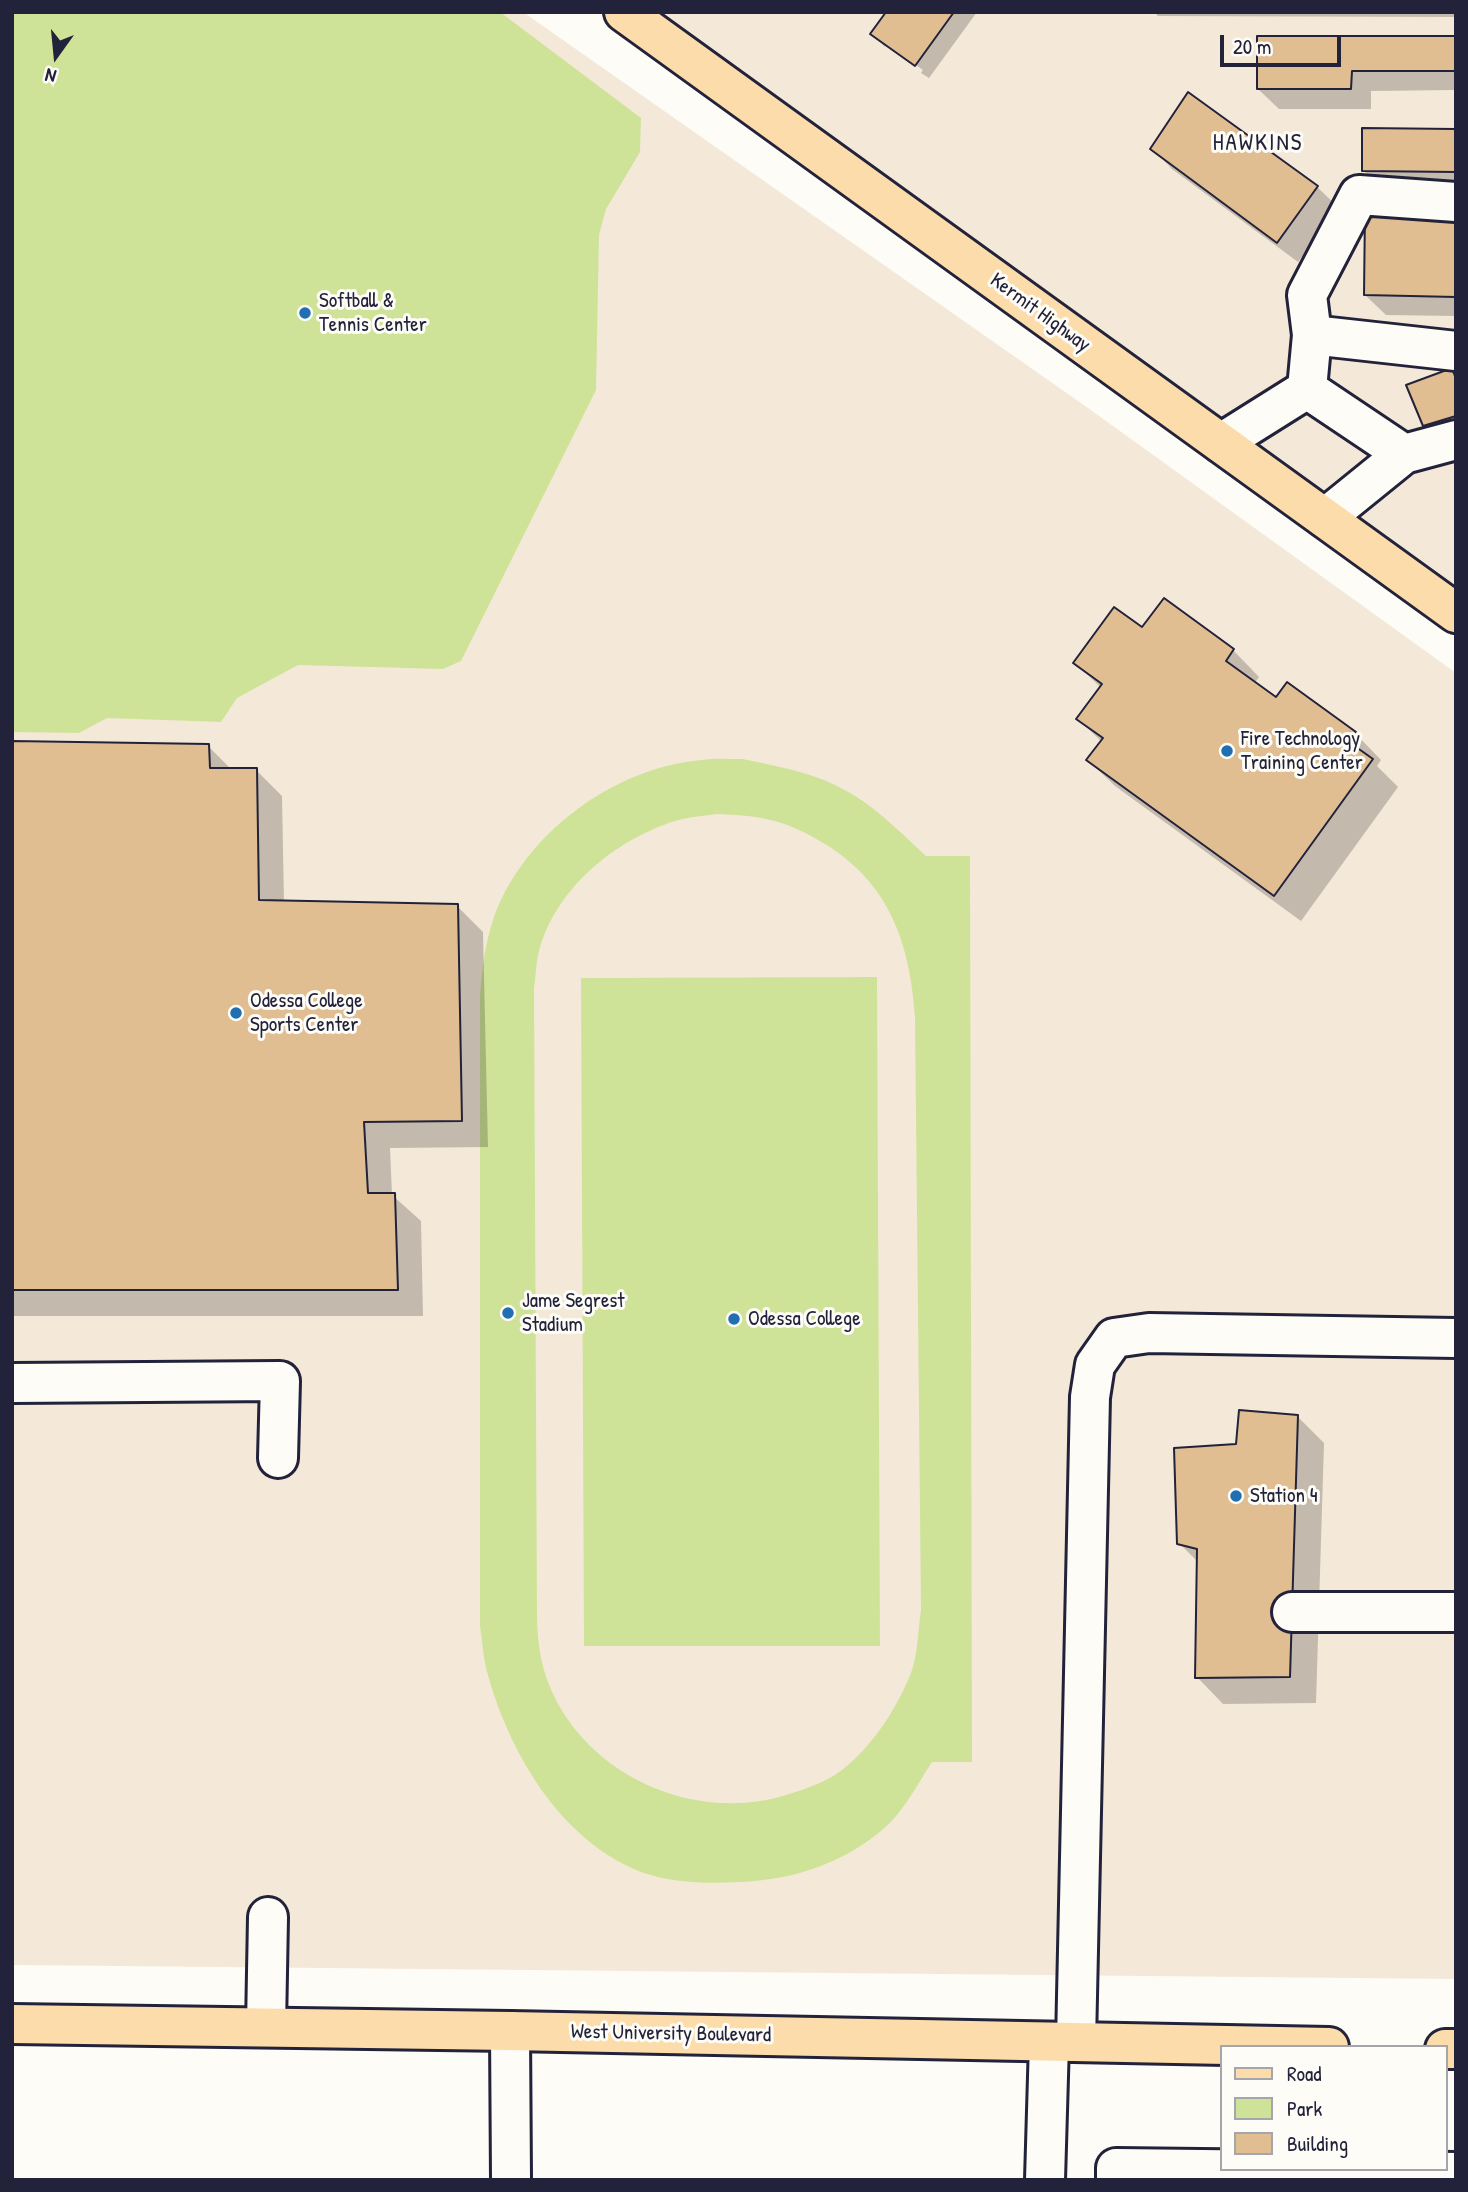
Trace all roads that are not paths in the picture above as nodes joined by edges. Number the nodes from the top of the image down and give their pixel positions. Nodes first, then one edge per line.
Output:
1 (624, 12) edge
2 (1456, 202) edge
3 (1312, 335) junction
4 (1456, 351) edge
5 (1307, 389) junction
6 (1456, 440) edge
7 (1221, 443) junction
8 (1404, 454) junction
9 (1325, 518) junction
10 (1456, 613) edge
11 (1456, 1338) edge
12 (12, 1383) edge
13 (278, 1458) dead end
14 (1292, 1612) dead end
15 (1456, 1612) edge
16 (268, 1917) dead end
17 (12, 2024) edge
18 (265, 2027) junction
19 (510, 2031) junction
20 (1063, 2042) junction
21 (1220, 2045) edge
22 (1456, 2172) edge
23 (1306, 2173) edge
24 (1269, 2175) edge
25 (511, 2180) edge
26 (1045, 2180) edge
27 (1116, 2180) edge

1 - 7 main road, Kermit Highway
2 - 3 street
3 - 4 street
3 - 5 street
5 - 7 street
5 - 8 street
6 - 8 street
7 - 9 main road, Kermit Highway
8 - 9 street
9 - 10 main road, Kermit Highway
11 - 20 street
12 - 13 street
14 - 15 street
16 - 18 street
17 - 18 main road, West University Boulevard
18 - 19 main road, West University Boulevard
19 - 20 main road, West University Boulevard
19 - 25 street
20 - 21 main road, West University Boulevard
20 - 26 street
22 - 23 street
23 - 24 street
24 - 27 street

